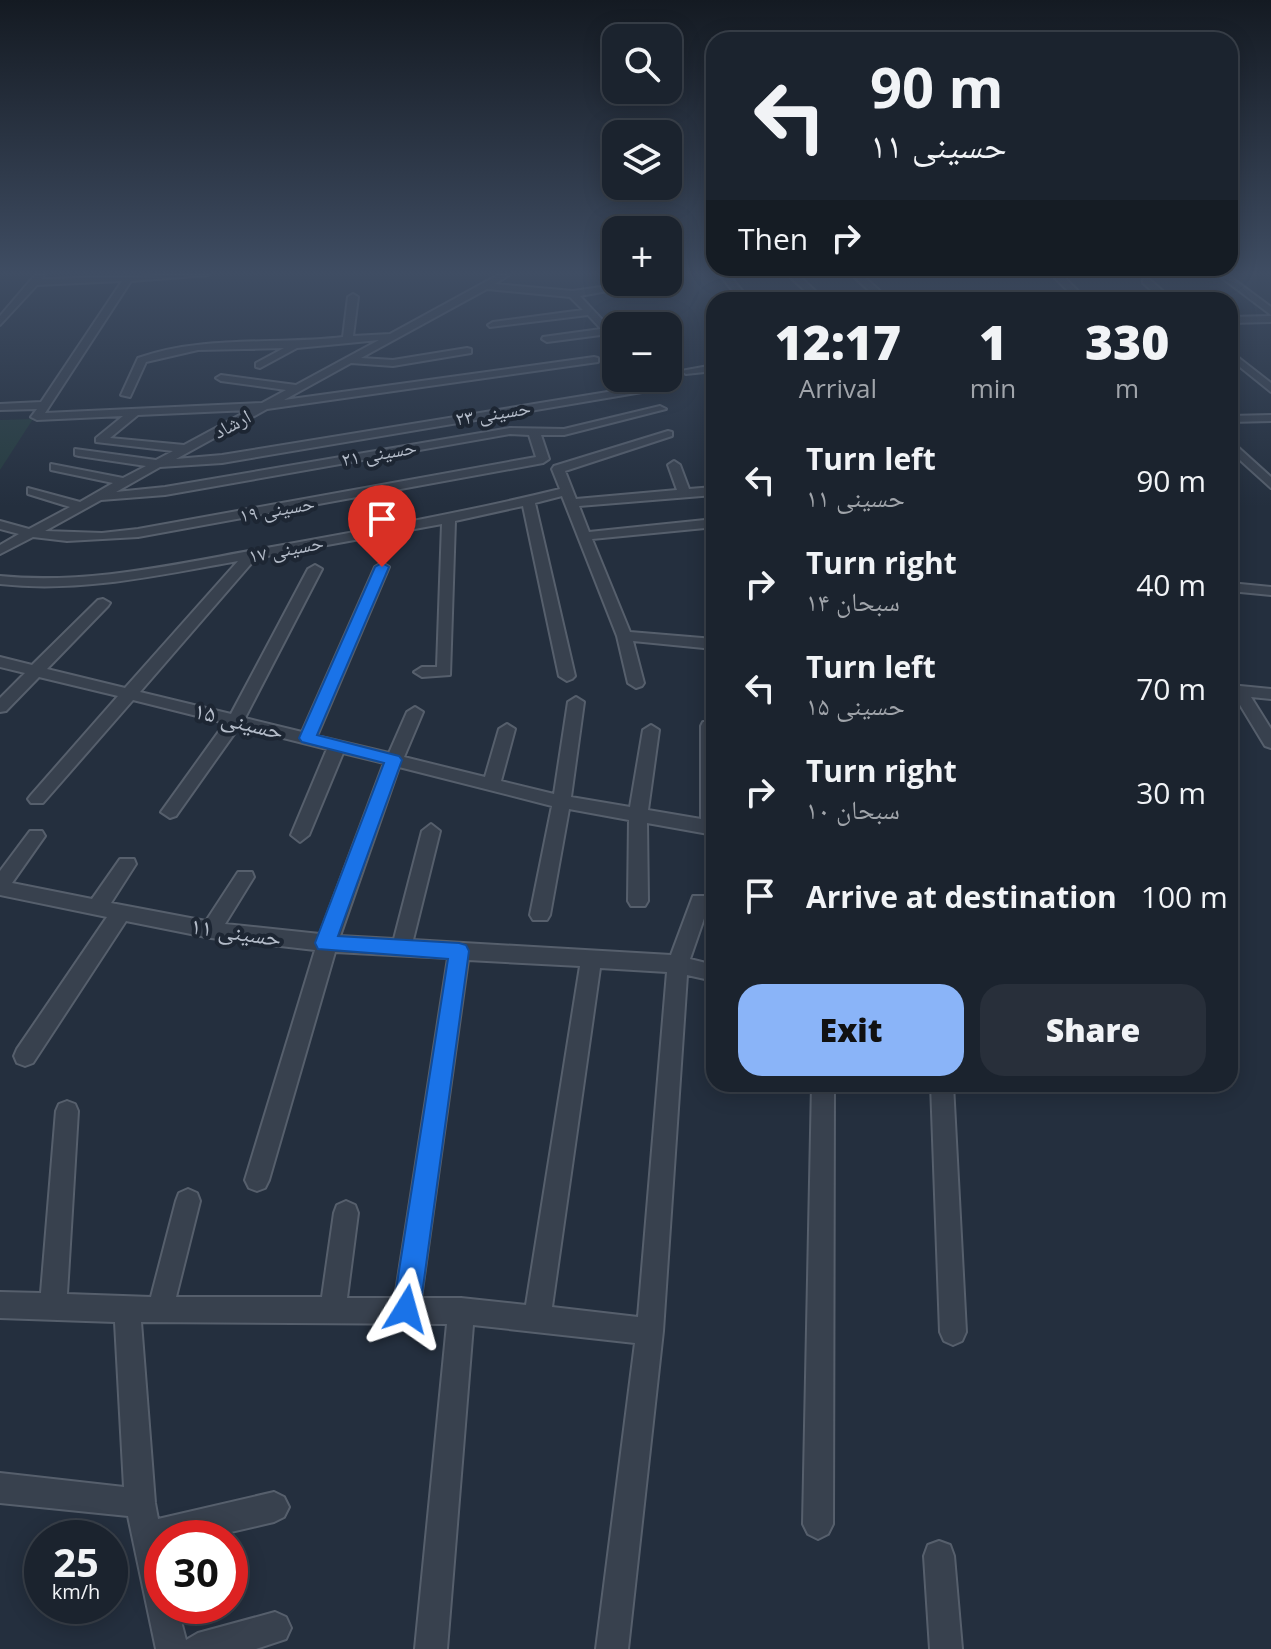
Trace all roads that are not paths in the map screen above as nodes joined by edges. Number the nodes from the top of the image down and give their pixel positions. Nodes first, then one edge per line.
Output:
1 (80, 352) edge
2 (173, 352) edge
3 (285, 352) edge
4 (364, 352) edge
5 (461, 352) edge
6 (350, 360) junction
7 (594, 360) dead end
8 (1238, 361) edge
9 (260, 365) dead end
10 (706, 369) edge
11 (686, 371) dead end
12 (221, 378) dead end
13 (297, 388) junction
14 (548, 388) dead end
15 (1271, 389) edge
16 (625, 392) edge
17 (618, 393) joint
18 (126, 395) dead end
19 (559, 402) junction
20 (45, 405) junction
21 (264, 406) junction
22 (0, 407) edge
23 (660, 409) dead end
24 (134, 413) junction
25 (1271, 418) edge
26 (1238, 419) edge
27 (534, 432) junction
28 (668, 434) dead end
29 (186, 449) junction
30 (79, 452) dead end
31 (1238, 452) edge
32 (159, 464) junction
33 (674, 465) dead end
34 (55, 467) dead end
35 (124, 482) junction
36 (1271, 484) edge
37 (32, 491) dead end
38 (706, 492) edge
39 (684, 493) junction
40 (97, 497) junction
41 (570, 497) junction
42 (528, 499) junction
43 (81, 506) junction
44 (449, 519) junction
45 (705, 524) dead end
46 (0, 525) edge
47 (28, 535) junction
48 (586, 536) junction
49 (0, 550) edge
50 (251, 555) junction
51 (382, 567) dead end
52 (315, 569) dead end
53 (0, 580) edge
54 (1238, 588) edge
55 (1271, 591) edge
56 (103, 603) dead end
57 (624, 636) junction
58 (706, 643) edge
59 (0, 662) edge
60 (35, 670) junction
61 (422, 672) dead end
62 (567, 676) dead end
63 (636, 683) dead end
64 (1238, 690) edge
65 (129, 694) junction
66 (1271, 694) edge
67 (1238, 696) edge
68 (576, 702) dead end
69 (0, 707) edge
70 (415, 712) dead end
71 (236, 720) junction
72 (507, 729) dead end
73 (651, 730) dead end
74 (308, 738) junction
75 (1271, 742) edge
76 (337, 746) junction
77 (393, 760) junction
78 (492, 784) junction
79 (37, 799) dead end
80 (562, 802) junction
81 (170, 812) dead end
82 (638, 815) junction
83 (706, 827) edge
84 (431, 831) dead end
85 (300, 835) dead end
86 (36, 836) dead end
87 (127, 864) dead end
88 (245, 877) dead end
89 (0, 887) edge
90 (638, 901) dead end
91 (700, 901) dead end
92 (98, 906) junction
93 (121, 912) junction
94 (540, 915) dead end
95 (211, 930) junction
96 (325, 943) junction
97 (402, 946) junction
98 (459, 951) junction
99 (591, 960) junction
100 (678, 964) junction
101 (706, 971) edge
102 (25, 1056) dead end
103 (823, 1092) edge
104 (942, 1092) edge
105 (67, 1111) dead end
106 (257, 1180) dead end
107 (188, 1201) dead end
108 (346, 1213) dead end
109 (0, 1305) edge
110 (53, 1306) junction
111 (333, 1308) junction
112 (127, 1309) junction
113 (406, 1309) junction
114 (160, 1310) junction
115 (461, 1311) junction
116 (537, 1319) junction
117 (650, 1331) junction
118 (953, 1332) dead end
119 (0, 1488) edge
120 (140, 1503) junction
121 (274, 1507) dead end
122 (219, 1520) edge
123 (144, 1522) edge
124 (818, 1524) dead end
125 (939, 1556) dead end
126 (166, 1624) edge
127 (275, 1628) dead end
128 (172, 1649) edge
129 (198, 1649) edge
130 (431, 1649) edge
131 (612, 1649) edge
132 (946, 1649) edge

1 - 20 street
2 - 18 street
3 - 9 street
4 - 6 street, ارشاد
5 - 6 street
6 - 13 street, ارشاد
7 - 21 street
8 - 15 street
10 - 11 street
12 - 13 street
13 - 21 street, ارشاد
14 - 19 street
16 - 17 street, حسینی ۲۳
17 - 19 street, حسینی ۲۳
19 - 32 street, حسینی ۲۳
20 - 22 street
20 - 24 street
21 - 24 street
21 - 29 street, ارشاد
23 - 27 street, حسینی ۲۱
24 - 29 street
25 - 26 street
27 - 40 street, حسینی ۲۱
27 - 47 street, حسینی ۱۹
28 - 41 street
29 - 32 street, ارشاد
30 - 32 street
31 - 36 street
32 - 35 street, ارشاد
33 - 39 street
34 - 35 street
35 - 40 street, ارشاد
37 - 43 street
38 - 39 street, حسینی ۱۷
39 - 41 street, حسینی ۱۷
40 - 43 street, ارشاد
41 - 42 street, حسینی ۱۷
41 - 48 street
42 - 44 street, حسینی ۱۷
42 - 62 street
43 - 47 street, ارشاد
44 - 50 street, حسینی ۱۷
44 - 61 street
45 - 48 street
46 - 47 street
47 - 49 street, ارشاد
48 - 57 street
50 - 53 street, حسینی ۱۷
50 - 65 street
51 - 74 street
52 - 71 street
54 - 55 street
56 - 60 street
57 - 58 street
57 - 63 street
59 - 60 street, حسینی ۱۵
60 - 65 street, حسینی ۱۵
60 - 69 street
64 - 66 street
65 - 71 street, حسینی ۱۵
65 - 79 street
67 - 75 street
68 - 80 street
70 - 77 street
71 - 74 street, حسینی ۱۵
71 - 81 street
72 - 78 street
73 - 82 street
74 - 76 street, حسینی ۱۵
76 - 77 street, حسینی ۱۵
76 - 85 street
77 - 78 street, حسینی ۱۵
77 - 96 street
78 - 80 street, حسینی ۱۵
80 - 82 street, حسینی ۱۵
80 - 94 street
82 - 83 street, حسینی ۱۵
82 - 90 street
84 - 97 street
86 - 89 street
87 - 92 street
88 - 95 street
89 - 92 street, حسینی ۱۱
91 - 100 street
92 - 93 street, حسینی ۱۱
93 - 95 street, حسینی ۱۱
93 - 102 street
95 - 96 street, حسینی ۱۱
96 - 97 street, حسینی ۱۱
96 - 106 street
97 - 98 street, حسینی ۱۱
98 - 99 street, حسینی ۱۱
98 - 113 street
99 - 100 street, حسینی ۱۱
99 - 116 street
100 - 101 street, حسینی ۱۱
100 - 117 street
103 - 124 street
104 - 118 street
105 - 110 street
107 - 114 street
108 - 111 street
109 - 110 street
110 - 112 street
111 - 113 street
111 - 114 street
112 - 114 street
112 - 120 street
113 - 115 street
115 - 116 street
115 - 130 street
116 - 117 street
117 - 131 street
119 - 120 street
120 - 123 street
121 - 122 street
125 - 132 street
126 - 128 street
127 - 129 street

